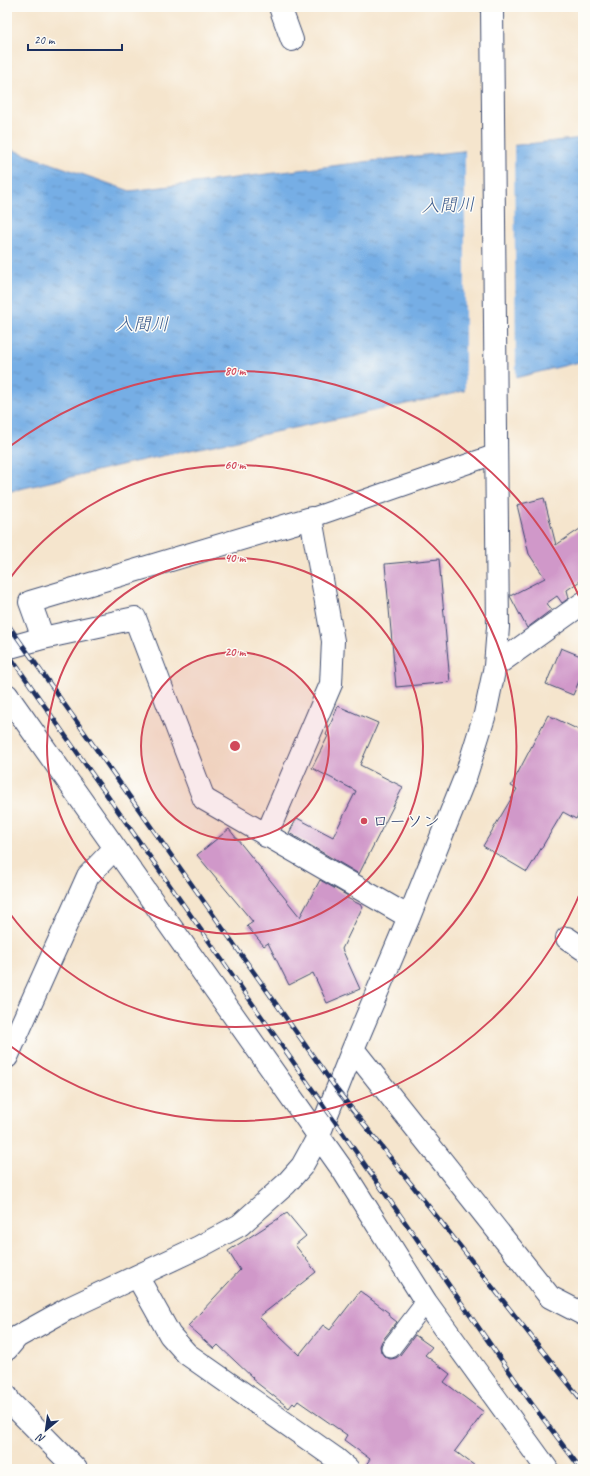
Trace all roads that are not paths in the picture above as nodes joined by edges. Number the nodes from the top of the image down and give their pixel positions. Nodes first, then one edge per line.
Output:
1 (280, 7) edge
2 (492, 7) edge
3 (292, 40) dead end
4 (496, 454) junction
5 (311, 518) junction
6 (583, 603) edge
7 (43, 638) junction
8 (7, 648) edge
9 (494, 666) junction
10 (7, 695) edge
11 (266, 836) junction
12 (115, 848) junction
13 (409, 917) junction
14 (353, 1049) junction
15 (7, 1056) edge
16 (318, 1137) junction
17 (137, 1276) junction
18 (426, 1302) junction
19 (583, 1314) edge
20 (391, 1348) dead end
21 (7, 1349) edge
22 (7, 1396) edge
23 (76, 1469) edge
24 (348, 1469) edge
25 (547, 1469) edge

1 - 3 street
2 - 4 street
4 - 5 lane
4 - 9 street
5 - 7 street
5 - 11 street
6 - 9 street
7 - 8 street
7 - 11 street
9 - 13 street
10 - 12 street
11 - 13 street
12 - 15 street
12 - 16 street
13 - 14 street
14 - 16 street
14 - 19 street
16 - 17 street
16 - 18 street
17 - 21 street
17 - 24 street
18 - 20 lane
18 - 25 street
22 - 23 street

